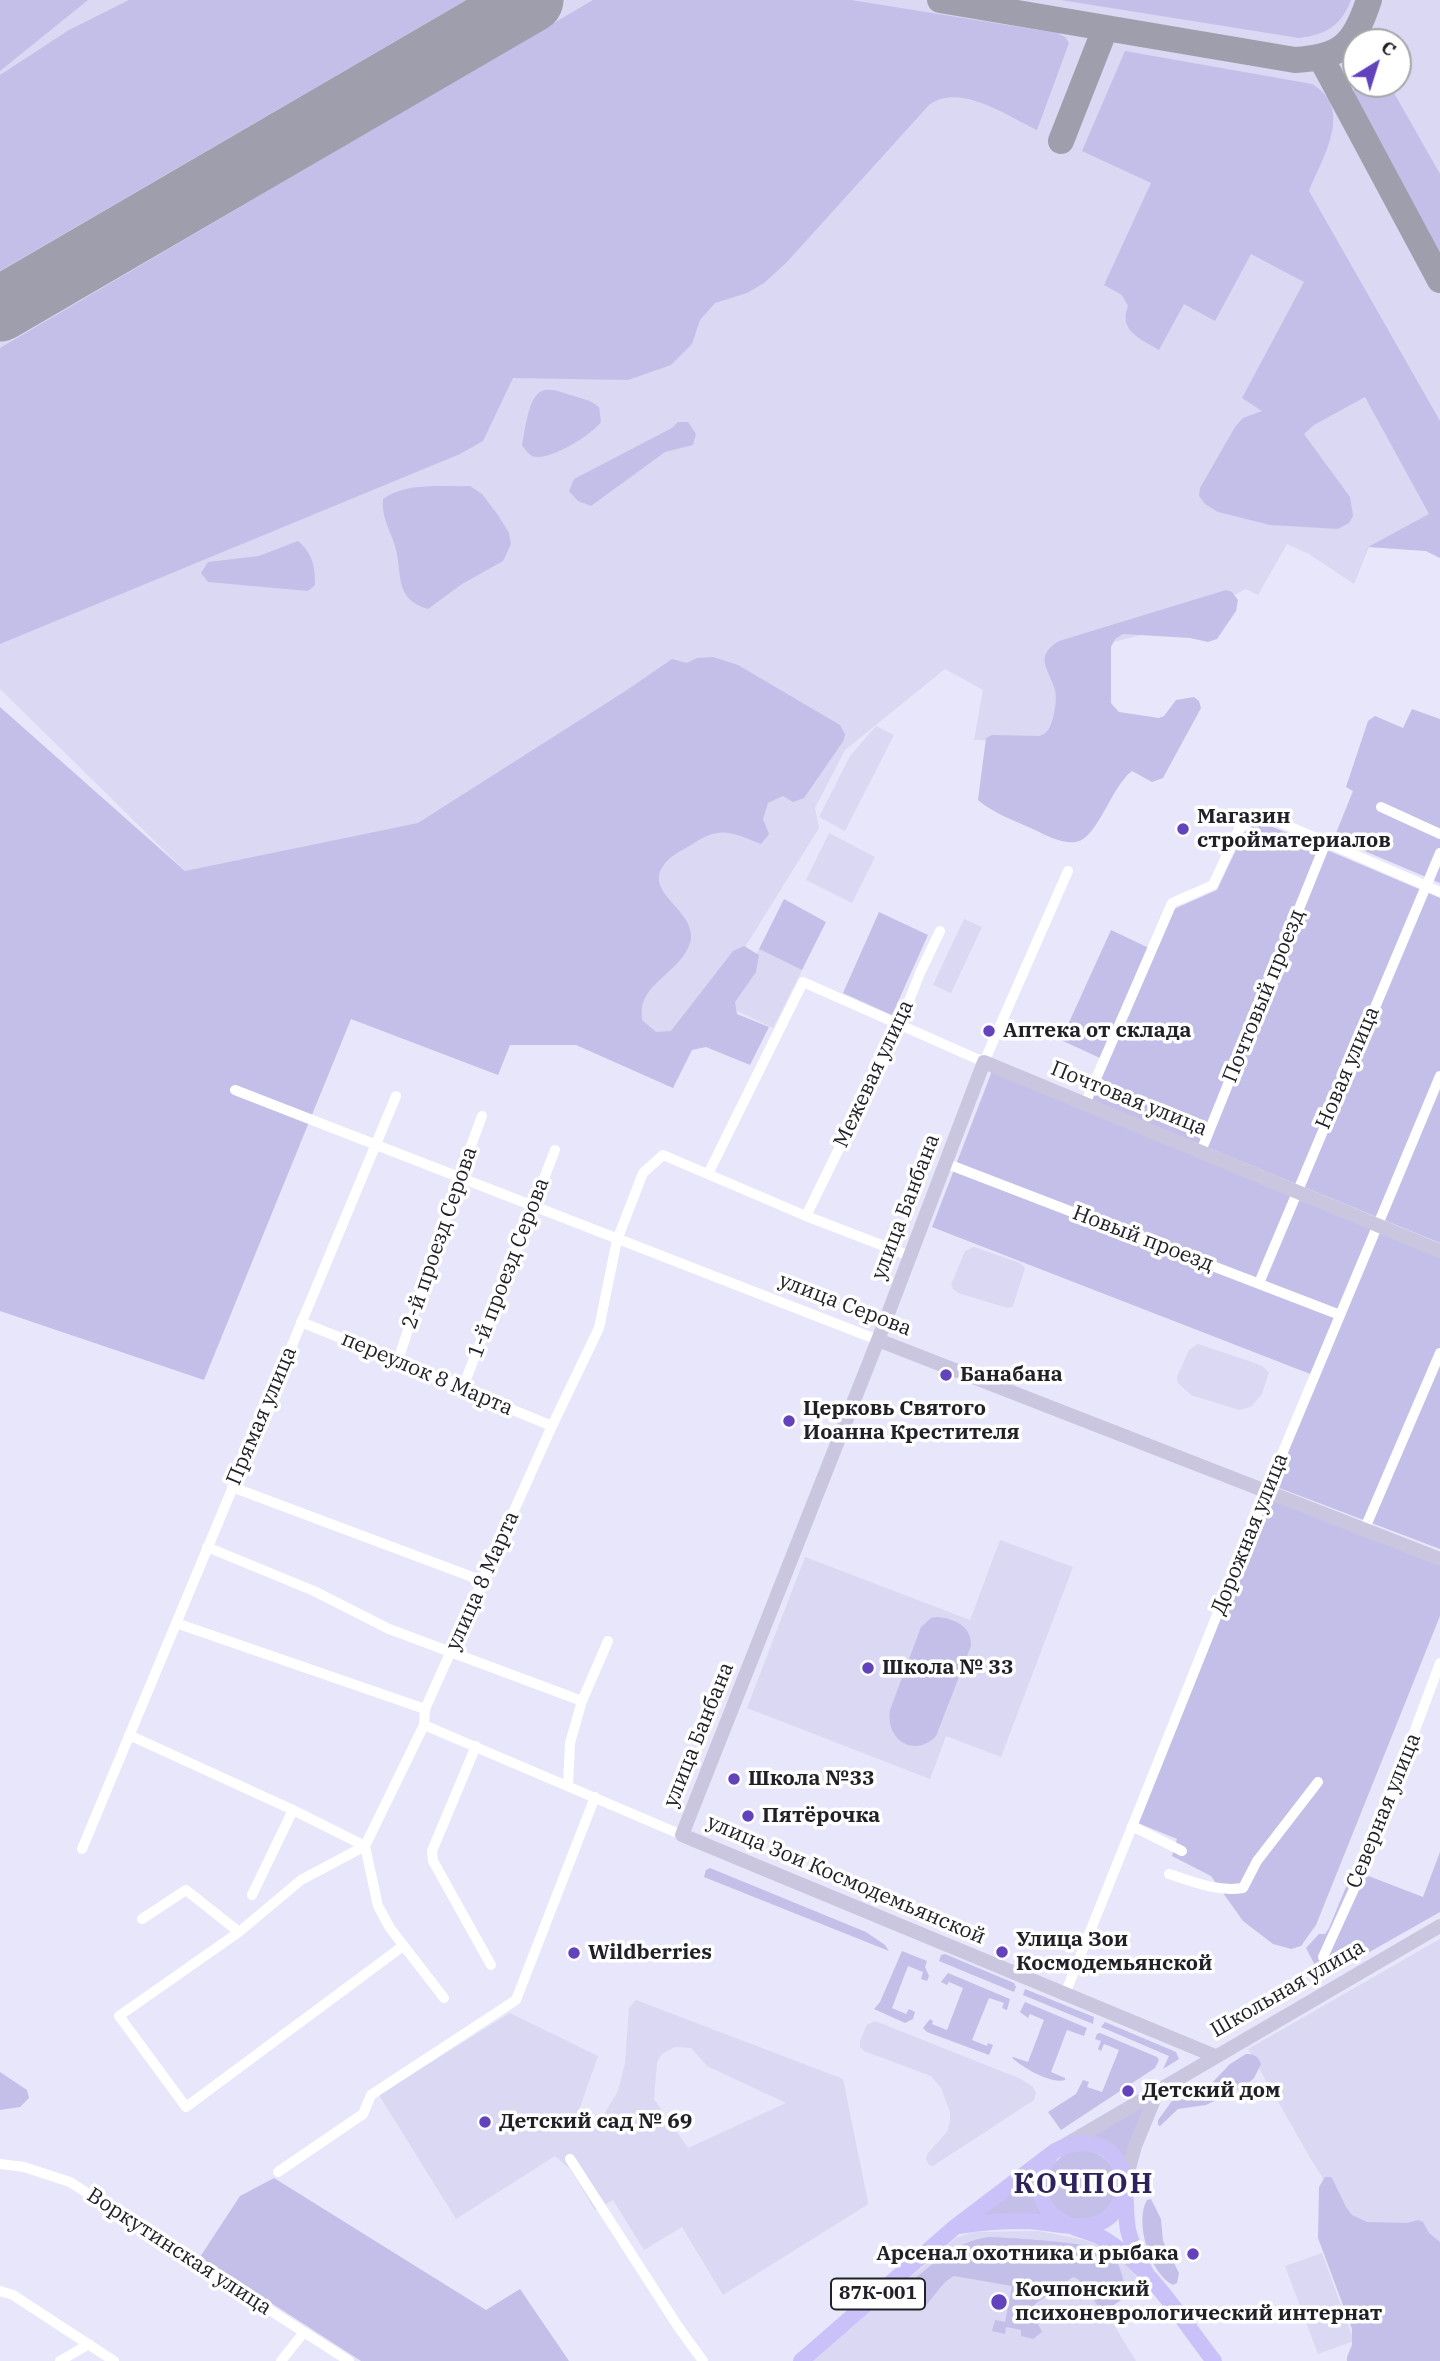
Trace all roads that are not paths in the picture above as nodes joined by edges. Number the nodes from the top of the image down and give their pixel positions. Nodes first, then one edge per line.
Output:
1 (1381, 807) dead end
2 (1440, 834) edge
3 (1326, 842) junction
4 (1440, 853) edge
5 (1068, 871) dead end
6 (1425, 886) junction
7 (1440, 892) edge
8 (940, 931) dead end
9 (900, 1024) junction
10 (984, 1062) junction
11 (1440, 1076) edge
12 (234, 1090) dead end
13 (396, 1096) dead end
14 (1085, 1104) junction
15 (482, 1116) dead end
16 (375, 1144) junction
17 (555, 1150) dead end
18 (1201, 1151) junction
19 (945, 1163) junction
20 (708, 1174) junction
21 (459, 1178) junction
22 (1297, 1190) junction
23 (534, 1206) junction
24 (806, 1216) junction
25 (1378, 1225) junction
26 (617, 1240) junction
27 (1440, 1251) edge
28 (910, 1256) junction
29 (1259, 1283) junction
30 (1340, 1315) junction
31 (301, 1322) junction
32 (878, 1340) junction
33 (1440, 1353) edge
34 (398, 1360) junction
35 (463, 1387) junction
36 (552, 1426) junction
37 (232, 1488) junction
38 (1267, 1490) junction
39 (1365, 1528) junction
40 (207, 1547) junction
41 (1440, 1559) edge
42 (483, 1581) junction
43 (176, 1623) junction
44 (608, 1642) dead end
45 (451, 1652) junction
46 (1440, 1663) edge
47 (582, 1701) junction
48 (425, 1709) junction
49 (424, 1725) junction
50 (129, 1735) junction
51 (476, 1746) junction
52 (1318, 1782) dead end
53 (568, 1786) junction
54 (595, 1797) junction
55 (293, 1810) junction
56 (1132, 1826) junction
57 (682, 1835) junction
58 (365, 1846) junction
59 (82, 1849) dead end
60 (1182, 1851) dead end
61 (1169, 1874) dead end
62 (252, 1895) dead end
63 (142, 1919) dead end
64 (1440, 1926) edge
65 (239, 1932) junction
66 (402, 1946) junction
67 (1322, 1957) dead end
68 (491, 1965) dead end
69 (1065, 1994) junction
70 (444, 1998) dead end
71 (1215, 2056) junction
72 (1158, 2090) junction
73 (1055, 2151) junction
74 (570, 2159) dead end
75 (0, 2164) edge
76 (278, 2172) dead end
77 (1124, 2187) junction
78 (955, 2227) junction
79 (1075, 2227) junction
80 (1147, 2275) junction
81 (0, 2291) edge
82 (304, 2332) junction
83 (89, 2344) junction
84 (60, 2361) edge
85 (114, 2361) edge
86 (281, 2361) edge
87 (349, 2361) edge
88 (704, 2361) edge
89 (801, 2361) edge
90 (1214, 2361) edge

1 - 2 street
3 - 6 street
3 - 14 street
3 - 18 street, Почтовый проезд
4 - 6 street, Новая улица
5 - 10 street, улица Банбана
6 - 7 street
6 - 22 street, Новая улица
8 - 9 street, Межевая улица
9 - 10 street, Почтовая улица
9 - 20 street, Почтовая улица
9 - 24 street, Межевая улица
10 - 14 street, Почтовая улица
10 - 19 street, улица Банбана
11 - 25 street, Дорожная улица
12 - 16 street, улица Серова
13 - 16 street, Прямая улица
14 - 18 street, Почтовая улица
15 - 21 street, 2-й проезд Серова
16 - 21 street, улица Серова
16 - 31 street, Прямая улица
17 - 23 street, 1-й проезд Серова
18 - 22 street, Почтовая улица
19 - 28 street, улица Банбана
19 - 29 street, Новый проезд
20 - 24 street
20 - 26 street, улица 8 Марта
21 - 23 street, улица Серова
21 - 34 street, 2-й проезд Серова
22 - 25 street, Почтовая улица
22 - 29 street, Новая улица
23 - 26 street, улица Серова
23 - 35 street, 1-й проезд Серова
24 - 28 street
25 - 27 street, Почтовая улица
25 - 30 street, Дорожная улица
26 - 32 street, улица Серова
26 - 36 street, улица 8 Марта
28 - 32 street, улица Банбана
29 - 30 street, Новый проезд
30 - 38 street, Дорожная улица
31 - 34 street, переулок 8 Марта
31 - 37 street, Прямая улица
32 - 38 street, улица Серова
32 - 57 street, улица Банбана
33 - 39 street
34 - 35 street, переулок 8 Марта
35 - 36 street, переулок 8 Марта
36 - 42 street, улица 8 Марта
37 - 40 street, Прямая улица
37 - 42 street
38 - 39 street, улица Серова
38 - 56 street, Дорожная улица
39 - 41 street, улица Серова
40 - 43 street, Прямая улица
40 - 45 street
42 - 45 street, улица 8 Марта
43 - 48 street
43 - 50 street, Прямая улица
44 - 47 street
45 - 47 street
45 - 48 street, улица 8 Марта
46 - 67 street, Северная улица
47 - 53 street
48 - 49 street, улица 8 Марта
49 - 51 street, улица Зои Космодемьянской
49 - 58 street, улица 8 Марта
50 - 55 street
50 - 59 street, Прямая улица
51 - 53 street, улица Зои Космодемьянской
51 - 68 street
52 - 61 street
53 - 54 street, улица Зои Космодемьянской
54 - 57 street, улица Зои Космодемьянской
54 - 76 street
55 - 58 street
55 - 62 street
56 - 60 street
56 - 69 street, Дорожная улица
57 - 69 street, улица Зои Космодемьянской
58 - 65 street
58 - 66 street
63 - 65 street
64 - 71 street, Школьная улица
65 - 66 street
66 - 70 street
69 - 71 street, улица Зои Космодемьянской
71 - 72 street, Школьная улица
72 - 73 street, Школьная улица
72 - 77 street
73 - 77 main road, 87К-001
73 - 78 main road, 87К-001
73 - 79 main road, 87К-001
74 - 88 street
75 - 82 street, Воркутинская улица
77 - 79 main road, 87К-001
77 - 80 main road, 87К-001
78 - 79 main road, 87К-001
78 - 89 main road, 87К-001
79 - 80 main road, 87К-001
80 - 90 main road, 87К-001
81 - 83 street
82 - 86 street
82 - 87 street, Воркутинская улица
83 - 84 street
83 - 85 street

